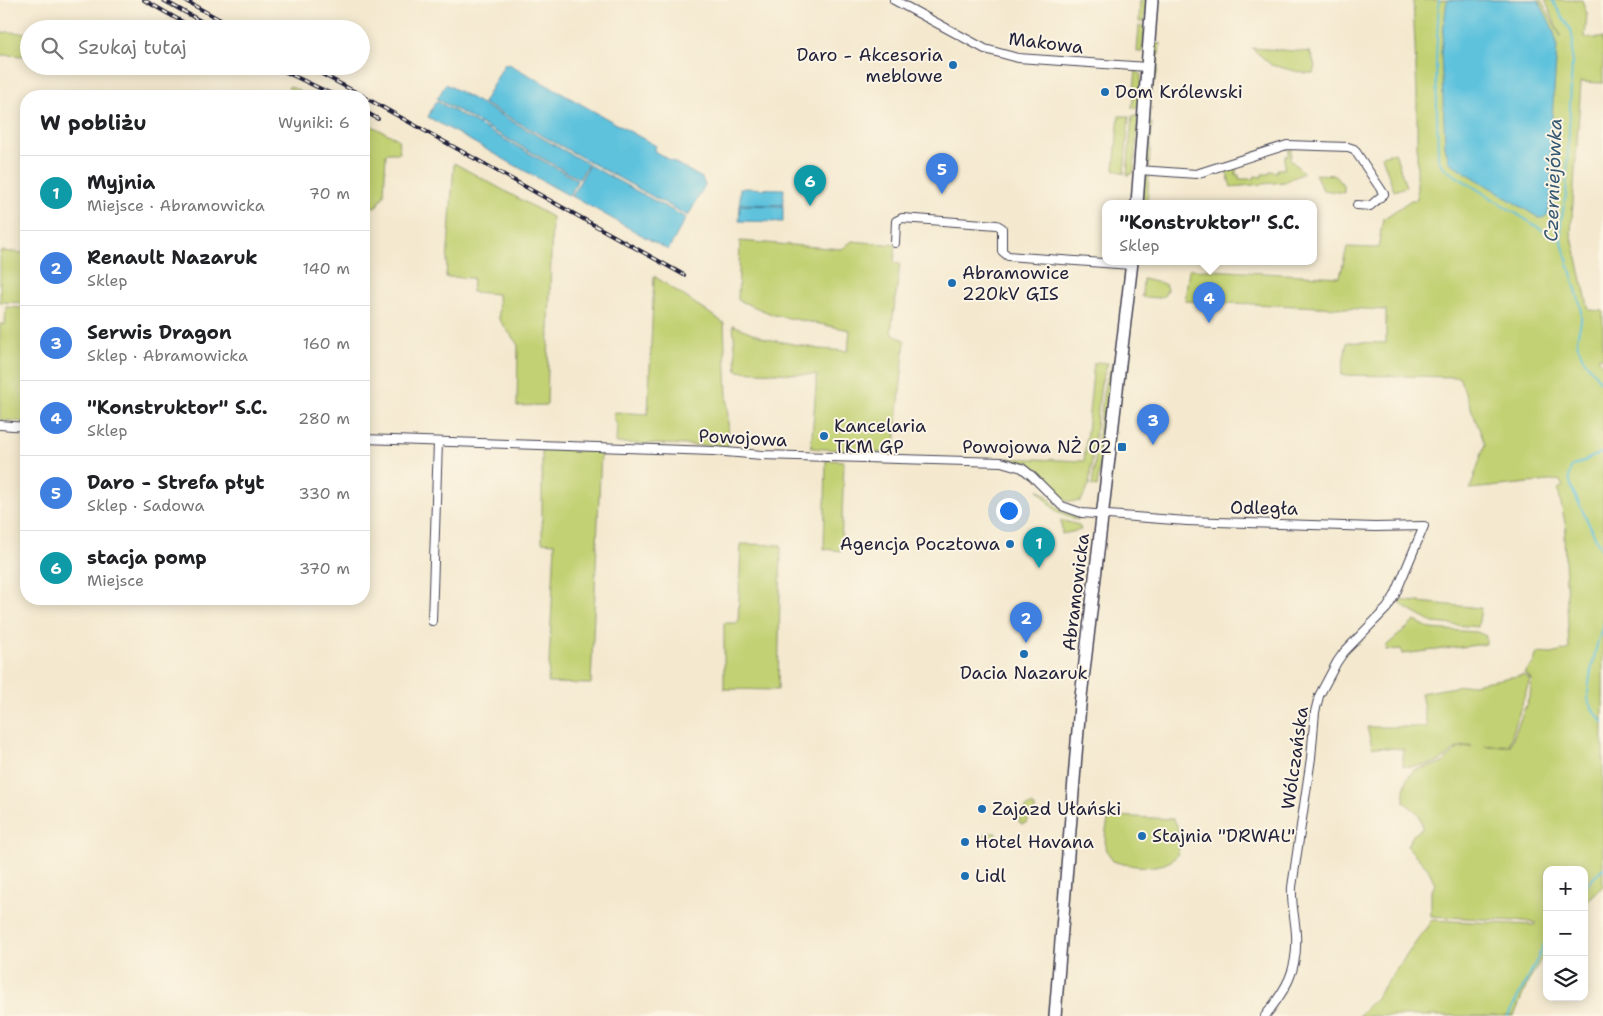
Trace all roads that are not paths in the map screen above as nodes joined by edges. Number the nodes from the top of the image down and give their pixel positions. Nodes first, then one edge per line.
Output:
1 (894, 0) edge
2 (1152, 0) edge
3 (1147, 68) junction
4 (1139, 170) junction
5 (1137, 200) edge
6 (1357, 205) dead end
7 (894, 243) dead end
8 (1102, 262) edge
9 (1131, 265) edge
10 (0, 426) edge
11 (20, 426) edge
12 (370, 439) edge
13 (438, 442) junction
14 (1103, 516) junction
15 (1424, 526) joint
16 (432, 621) dead end
17 (1056, 1016) edge
18 (1265, 1016) edge

1 - 3 street, Makowa
2 - 3 main road
3 - 4 main road
4 - 5 main road
4 - 6 street
7 - 8 street
9 - 14 main road, Abramowicka
10 - 11 street
12 - 13 street, Powojowa
13 - 14 street, Powojowa
13 - 16 street
14 - 15 street, Odległa
14 - 17 main road, Abramowicka
15 - 18 street, Wólczańska

